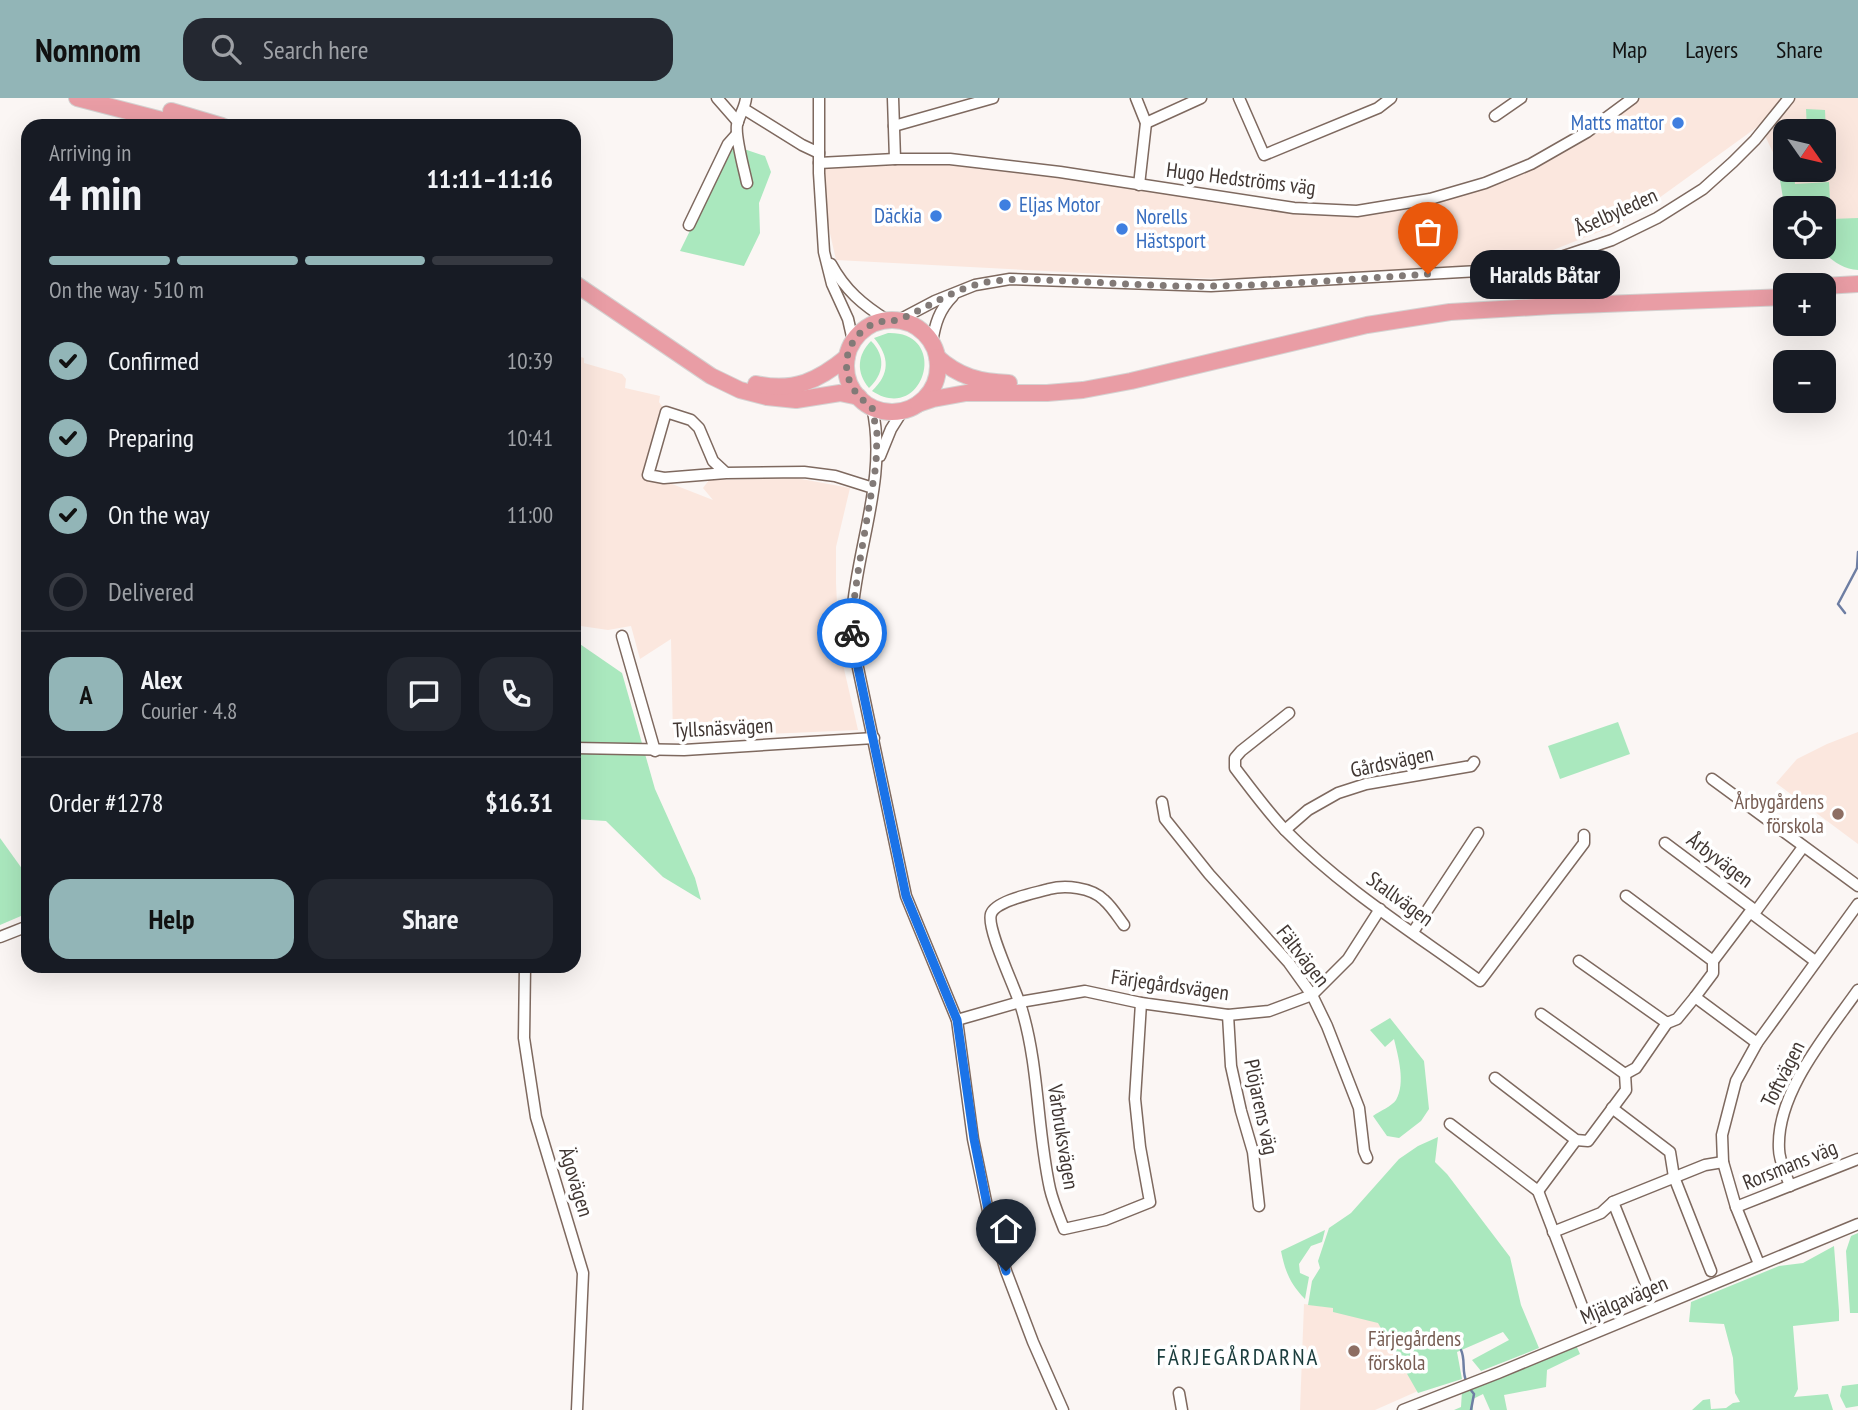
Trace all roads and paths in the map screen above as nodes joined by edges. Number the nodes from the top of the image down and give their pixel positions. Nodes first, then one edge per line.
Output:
1 (77, 98) edge
2 (120, 98) edge
3 (717, 98) edge
4 (819, 98) edge
5 (893, 98) edge
6 (993, 98) edge
7 (1136, 98) edge
8 (1201, 98) edge
9 (1239, 98) edge
10 (1391, 98) edge
11 (1633, 98) edge
12 (1789, 98) edge
13 (1513, 100) edge
14 (745, 103) edge
15 (1495, 117) dead end
16 (158, 119) edge
17 (196, 119) edge
18 (738, 122) junction
19 (1146, 123) junction
20 (894, 126) junction
21 (736, 135) junction
22 (819, 158) junction
23 (895, 159) junction
24 (747, 183) dead end
25 (1139, 185) junction
26 (689, 225) dead end
27 (824, 251) junction
28 (581, 275) edge
29 (1858, 284) edge
30 (1836, 285) edge
31 (1773, 287) edge
32 (581, 288) edge
33 (957, 292) junction
34 (1858, 295) edge
35 (1836, 296) edge
36 (1773, 297) edge
37 (893, 320) junction
38 (853, 341) junction
39 (935, 350) junction
40 (847, 357) junction
41 (865, 402) junction
42 (910, 407) junction
43 (876, 465) junction
44 (726, 473) junction
45 (873, 488) junction
46 (622, 636) dead end
47 (1289, 713) dead end
48 (874, 738) junction
49 (581, 748) edge
50 (655, 751) junction
51 (1474, 762) dead end
52 (1713, 779) dead end
53 (1161, 802) dead end
54 (1285, 830) junction
55 (1478, 833) dead end
56 (1584, 835) dead end
57 (1665, 843) dead end
58 (1803, 847) junction
59 (1858, 886) edge
60 (1626, 896) dead end
61 (1858, 904) edge
62 (1380, 909) junction
63 (1753, 911) junction
64 (1124, 925) dead end
65 (21, 929) edge
66 (1413, 932) junction
67 (0, 937) edge
68 (1580, 961) dead end
69 (1713, 961) junction
70 (1815, 961) junction
71 (525, 973) edge
72 (1858, 990) edge
73 (1311, 995) junction
74 (1695, 997) junction
75 (1020, 1002) junction
76 (1141, 1003) junction
77 (1541, 1014) dead end
78 (1228, 1015) junction
79 (957, 1020) junction
80 (1667, 1023) junction
81 (1757, 1043) junction
82 (1625, 1074) junction
83 (1495, 1078) dead end
84 (1612, 1108) junction
85 (1450, 1124) dead end
86 (1576, 1140) junction
87 (1367, 1158) dead end
88 (1858, 1158) edge
89 (1723, 1162) junction
90 (1674, 1177) junction
91 (1790, 1186) junction
92 (1538, 1191) junction
93 (1613, 1202) junction
94 (1259, 1206) dead end
95 (1736, 1207) junction
96 (1858, 1224) edge
97 (1553, 1232) junction
98 (1759, 1264) junction
99 (1711, 1271) dead end
100 (1650, 1294) dead end
101 (1587, 1319) dead end
102 (1180, 1393) dead end
103 (577, 1410) edge
104 (1063, 1410) edge
105 (1182, 1410) edge
106 (1404, 1410) edge

1 - 16 highway
2 - 17 highway
3 - 18 street
4 - 22 street
5 - 20 street
6 - 20 street
7 - 19 street
8 - 19 street
9 - 10 street
11 - 25 street, Hugo Hedströms väg
12 - 33 street, Åselbyleden
13 - 15 street
14 - 18 street
14 - 22 street
18 - 21 street
19 - 25 street
20 - 23 street
21 - 24 street
21 - 26 street
22 - 23 street, Hugo Hedströms väg
22 - 27 street
23 - 25 street, Hugo Hedströms väg
27 - 37 street
27 - 38 street
28 - 40 highway
29 - 30 highway
31 - 39 highway
32 - 41 highway
33 - 37 street, Åselbyleden
33 - 39 street
34 - 35 highway
36 - 42 highway
37 - 38 highway
37 - 39 highway
38 - 40 highway
39 - 42 highway
40 - 41 highway
41 - 42 highway
41 - 43 street
42 - 43 street
43 - 45 street
44 - 44 street
44 - 45 street
45 - 48 street
46 - 50 street
47 - 54 street, Stallvägen
48 - 50 street, Tyllsnäsvägen
48 - 79 street
49 - 50 street, Tyllsnäsvägen
51 - 54 street, Gårdsvägen
52 - 58 street
53 - 73 street, Fältvägen
54 - 62 street, Stallvägen
55 - 66 street
56 - 66 street, Stallvägen
57 - 63 street, Årbyvägen
58 - 59 street
58 - 63 street, Årbyvägen
60 - 69 street
61 - 70 street
62 - 66 street, Stallvägen
62 - 73 street, Färjegårdsvägen
63 - 69 street, Årbyvägen
63 - 70 street, Årbyvägen
64 - 75 street
65 - 67 street
68 - 80 street
69 - 74 street, Årbyvägen
70 - 81 street
71 - 103 street, Ägovägen
72 - 91 street, Toftvägen
73 - 78 street, Färjegårdsvägen
73 - 87 street, Fältvägen
74 - 80 street, Årbyvägen
74 - 81 street
75 - 76 street, Färjegårdsvägen
75 - 76 street, Vårbruksvägen
75 - 79 street, Färjegårdsvägen
76 - 78 street, Färjegårdsvägen
77 - 82 street
78 - 94 street, Plöjarens väg
79 - 104 street
80 - 82 street, Årbyvägen
81 - 89 street
82 - 84 street, Årbyvägen
83 - 86 street
84 - 86 street, Årbyvägen
84 - 90 street
85 - 92 street
86 - 92 street, Årbyvägen
88 - 91 street, Rorsmans väg
89 - 90 street
89 - 95 street
90 - 93 street
90 - 99 street
91 - 95 street, Rorsmans väg
92 - 97 street
93 - 97 street
93 - 100 street
95 - 98 street
96 - 98 street, Mjälgavägen
97 - 101 street
98 - 106 street, Mjälgavägen
102 - 105 street

